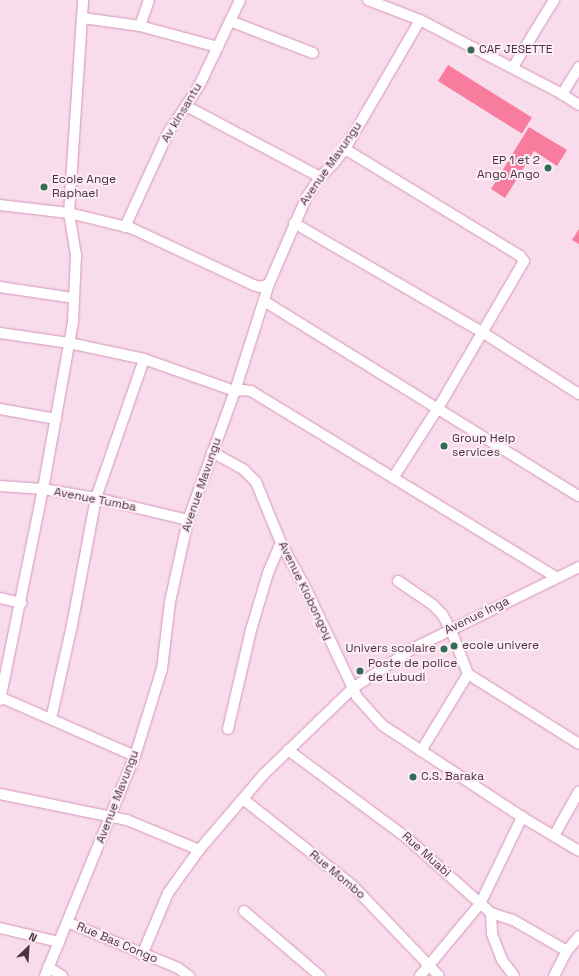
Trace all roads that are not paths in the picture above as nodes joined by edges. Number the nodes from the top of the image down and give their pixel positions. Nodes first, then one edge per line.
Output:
1 (83, 0) edge
2 (149, 0) edge
3 (240, 0) edge
4 (368, 0) edge
5 (554, 0) edge
6 (83, 18) junction
7 (420, 20) junction
8 (230, 21) junction
9 (140, 26) junction
10 (218, 47) junction
11 (313, 53) dead end
12 (513, 67) junction
13 (579, 67) edge
14 (562, 94) junction
15 (579, 105) edge
16 (186, 106) junction
17 (345, 149) junction
18 (320, 177) junction
19 (0, 205) edge
20 (69, 213) junction
21 (294, 223) junction
22 (125, 227) junction
23 (269, 284) junction
24 (0, 287) edge
25 (74, 298) junction
26 (264, 300) junction
27 (482, 332) junction
28 (0, 333) edge
29 (69, 343) junction
30 (144, 359) junction
31 (235, 391) junction
32 (579, 394) edge
33 (438, 408) junction
34 (0, 409) edge
35 (56, 419) junction
36 (212, 452) junction
37 (393, 478) junction
38 (0, 486) edge
39 (43, 490) junction
40 (579, 496) edge
41 (96, 498) junction
42 (188, 520) junction
43 (281, 543) junction
44 (579, 568) edge
45 (556, 577) junction
46 (398, 581) dead end
47 (0, 598) edge
48 (21, 603) junction
49 (451, 630) junction
50 (468, 674) junction
51 (353, 688) junction
52 (0, 698) edge
53 (51, 719) junction
54 (228, 729) dead end
55 (579, 744) edge
56 (288, 750) junction
57 (420, 751) junction
58 (135, 756) junction
59 (579, 791) edge
60 (0, 794) edge
61 (243, 799) junction
62 (110, 817) junction
63 (522, 817) junction
64 (554, 836) junction
65 (199, 850) junction
66 (579, 851) edge
67 (480, 904) junction
68 (244, 911) dead end
69 (491, 913) junction
70 (67, 922) junction
71 (0, 928) edge
72 (579, 936) edge
73 (59, 942) junction
74 (567, 951) junction
75 (142, 955) junction
76 (429, 966) junction
77 (47, 972) edge
78 (62, 976) edge
79 (189, 976) edge
80 (320, 976) edge
81 (420, 976) edge
82 (439, 976) edge
83 (514, 976) edge
84 (554, 976) edge

1 - 6 street
2 - 9 street
3 - 8 street, Av kinsantu
4 - 7 street
5 - 12 street
6 - 9 street
6 - 20 street
7 - 12 street
7 - 17 street, Avenue Mavungu
8 - 10 street, Av kinsantu
8 - 11 street
9 - 10 street
10 - 16 street, Av kinsantu
12 - 14 street
13 - 14 street
14 - 15 street
16 - 18 street
16 - 22 street, Av kinsantu
17 - 18 street, Avenue Mavungu
17 - 27 street
18 - 21 street, Avenue Mavungu
19 - 20 street
20 - 22 street
20 - 25 street
21 - 23 street, Avenue Mavungu
21 - 27 street
22 - 23 street
23 - 26 street, Avenue Mavungu
24 - 25 street
25 - 29 street
26 - 31 street, Avenue Mavungu
26 - 33 street
27 - 32 street
27 - 33 street
28 - 29 street
29 - 30 street
29 - 35 street
30 - 31 street
30 - 41 street
31 - 36 street, Avenue Mavungu
31 - 37 street
33 - 37 street
33 - 40 street
34 - 35 street
35 - 39 street
36 - 42 street, Avenue Mavungu
36 - 43 street, Avenue Kiobongoy
37 - 45 street
38 - 39 street, Avenue Tumba
39 - 41 street, Avenue Tumba
39 - 48 street
41 - 42 street, Avenue Tumba
41 - 53 street
42 - 58 street, Avenue Mavungu
43 - 51 street, Avenue Kiobongoy
43 - 54 street
44 - 45 street, Avenue Inga
45 - 49 street, Avenue Inga
46 - 49 street
47 - 48 street
48 - 52 street
49 - 50 street
49 - 51 street, Avenue Inga
50 - 55 street
50 - 57 street
51 - 56 street, Avenue Inga
51 - 57 street, Avenue Kiobongoy
52 - 53 street
53 - 58 street
56 - 61 street, Avenue Inga
56 - 67 street, Rue Muabi
57 - 63 street, Avenue Kiobongoy
58 - 62 street, Avenue Mavungu
59 - 64 street
60 - 62 street
61 - 65 street, Avenue Inga
61 - 76 street, Rue Mombo
62 - 65 street
62 - 70 street, Avenue Mavungu
63 - 64 street, Avenue Kiobongoy
63 - 67 street
64 - 66 street, Avenue Kiobongoy
65 - 75 street, Avenue Inga
67 - 69 street, Rue Muabi
67 - 76 street
68 - 80 street
69 - 74 street, Rue Muabi
69 - 83 street
70 - 73 street, Avenue Mavungu
70 - 75 street, Rue Bas Congo
71 - 73 street
72 - 74 street
73 - 77 street, Avenue Mavungu
74 - 84 street
75 - 79 street, Rue Bas Congo
76 - 81 street
76 - 82 street, Rue Mombo
77 - 78 street

